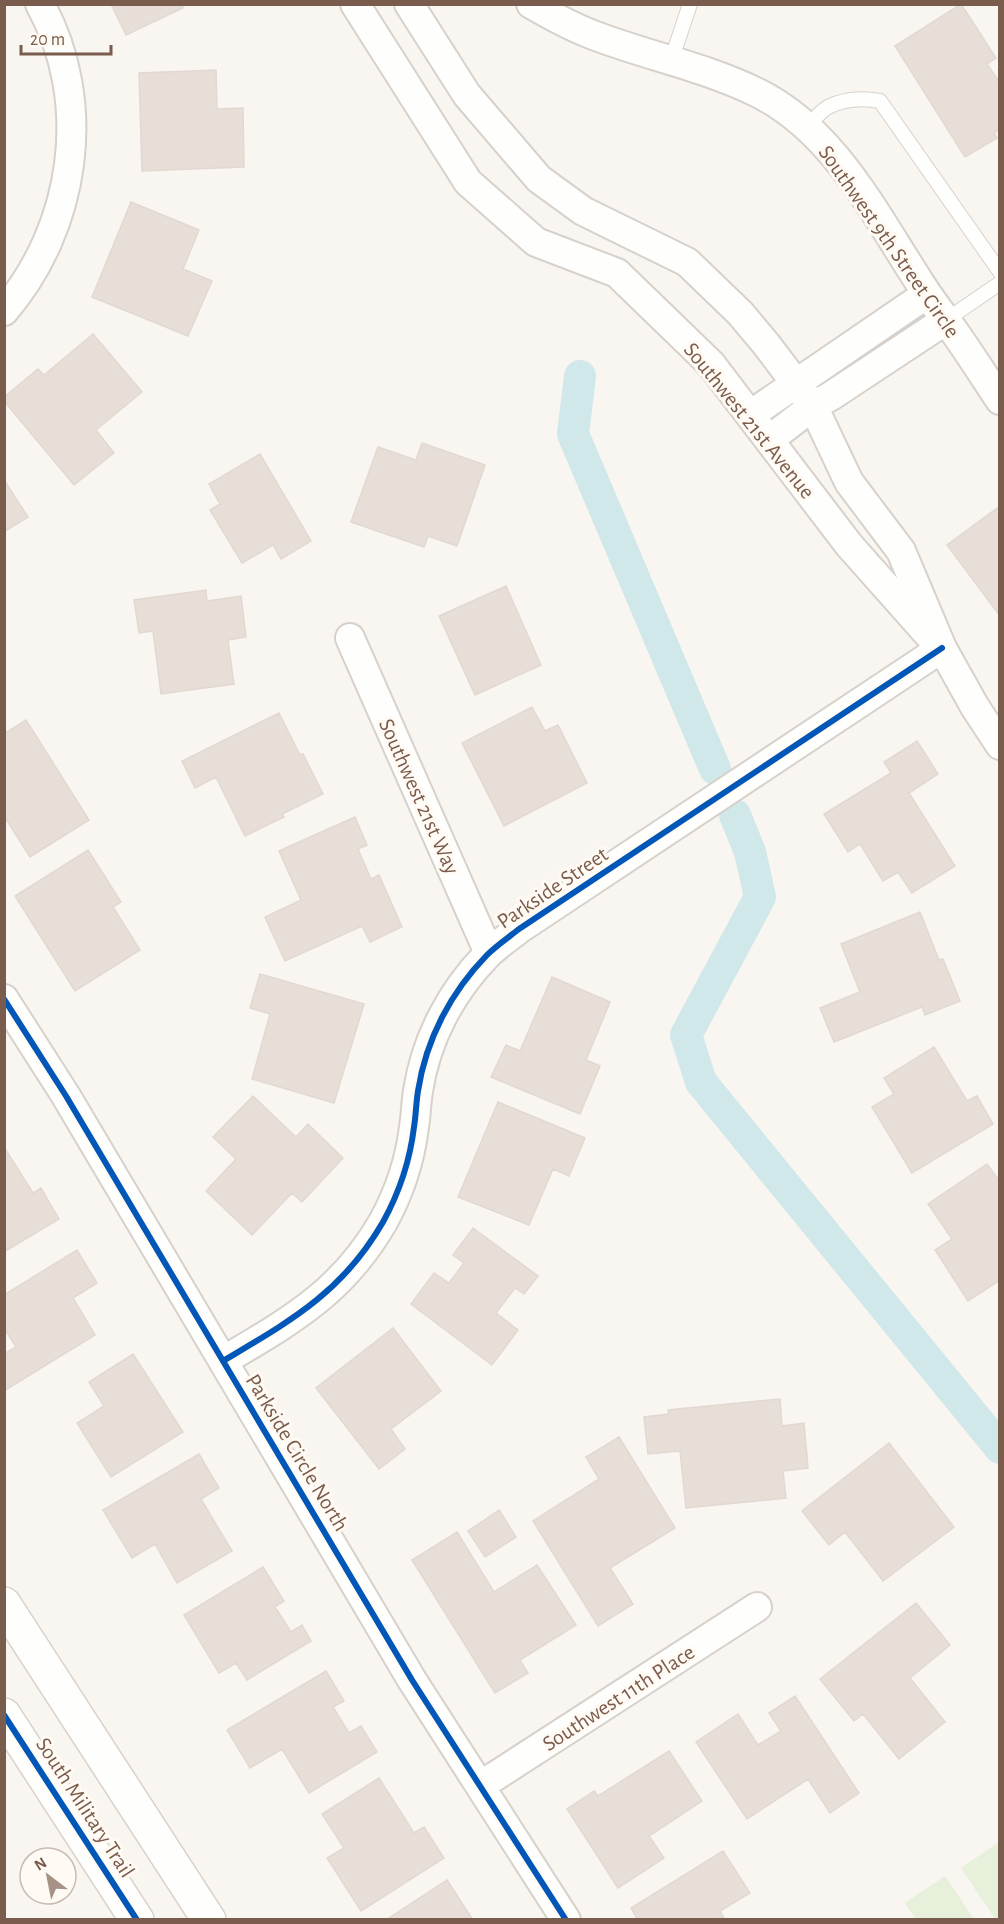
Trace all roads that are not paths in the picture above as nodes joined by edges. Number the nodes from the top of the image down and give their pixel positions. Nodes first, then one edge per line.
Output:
1 (40, 4) edge
2 (355, 4) edge
3 (409, 4) edge
4 (531, 4) edge
5 (690, 4) edge
6 (671, 61) junction
7 (807, 126) junction
8 (999, 272) edge
9 (999, 283) edge
10 (927, 294) junction
11 (4, 311) edge
12 (946, 320) junction
13 (795, 384) junction
14 (999, 399) edge
15 (813, 406) junction
16 (750, 416) junction
17 (769, 440) junction
18 (350, 638) dead end
19 (942, 648) junction
20 (999, 745) edge
21 (489, 953) junction
22 (4, 999) edge
23 (223, 1361) junction
24 (4, 1604) edge
25 (757, 1607) dead end
26 (4, 1715) edge
27 (480, 1786) junction
28 (137, 1920) edge
29 (209, 1920) edge
30 (566, 1920) edge

1 - 11 street
2 - 16 street, Southwest 21st Avenue
3 - 13 street, Southwest 21st Avenue
4 - 6 street, Southwest 9th Street Circle
5 - 6 lane
6 - 7 street, Southwest 9th Street Circle
7 - 8 lane
7 - 10 street, Southwest 9th Street Circle
9 - 12 lane
10 - 12 street, Southwest 9th Street Circle
10 - 13 street
12 - 14 street, Southwest 9th Street Circle
12 - 15 street
13 - 15 street, Southwest 21st Avenue
13 - 16 street
15 - 17 street
15 - 19 street, Southwest 21st Avenue
16 - 17 street, Southwest 21st Avenue
17 - 19 street, Southwest 21st Avenue
18 - 21 street, Southwest 21st Way
19 - 20 street, Southwest 21st Avenue
19 - 21 street, Parkside Street
21 - 23 street, Parkside Street
22 - 23 street, Parkside Circle North
23 - 27 street, Parkside Circle North
24 - 29 street, South Military Trail
25 - 27 street, Southwest 11th Place
26 - 28 street, South Military Trail
27 - 30 street, Parkside Circle North

